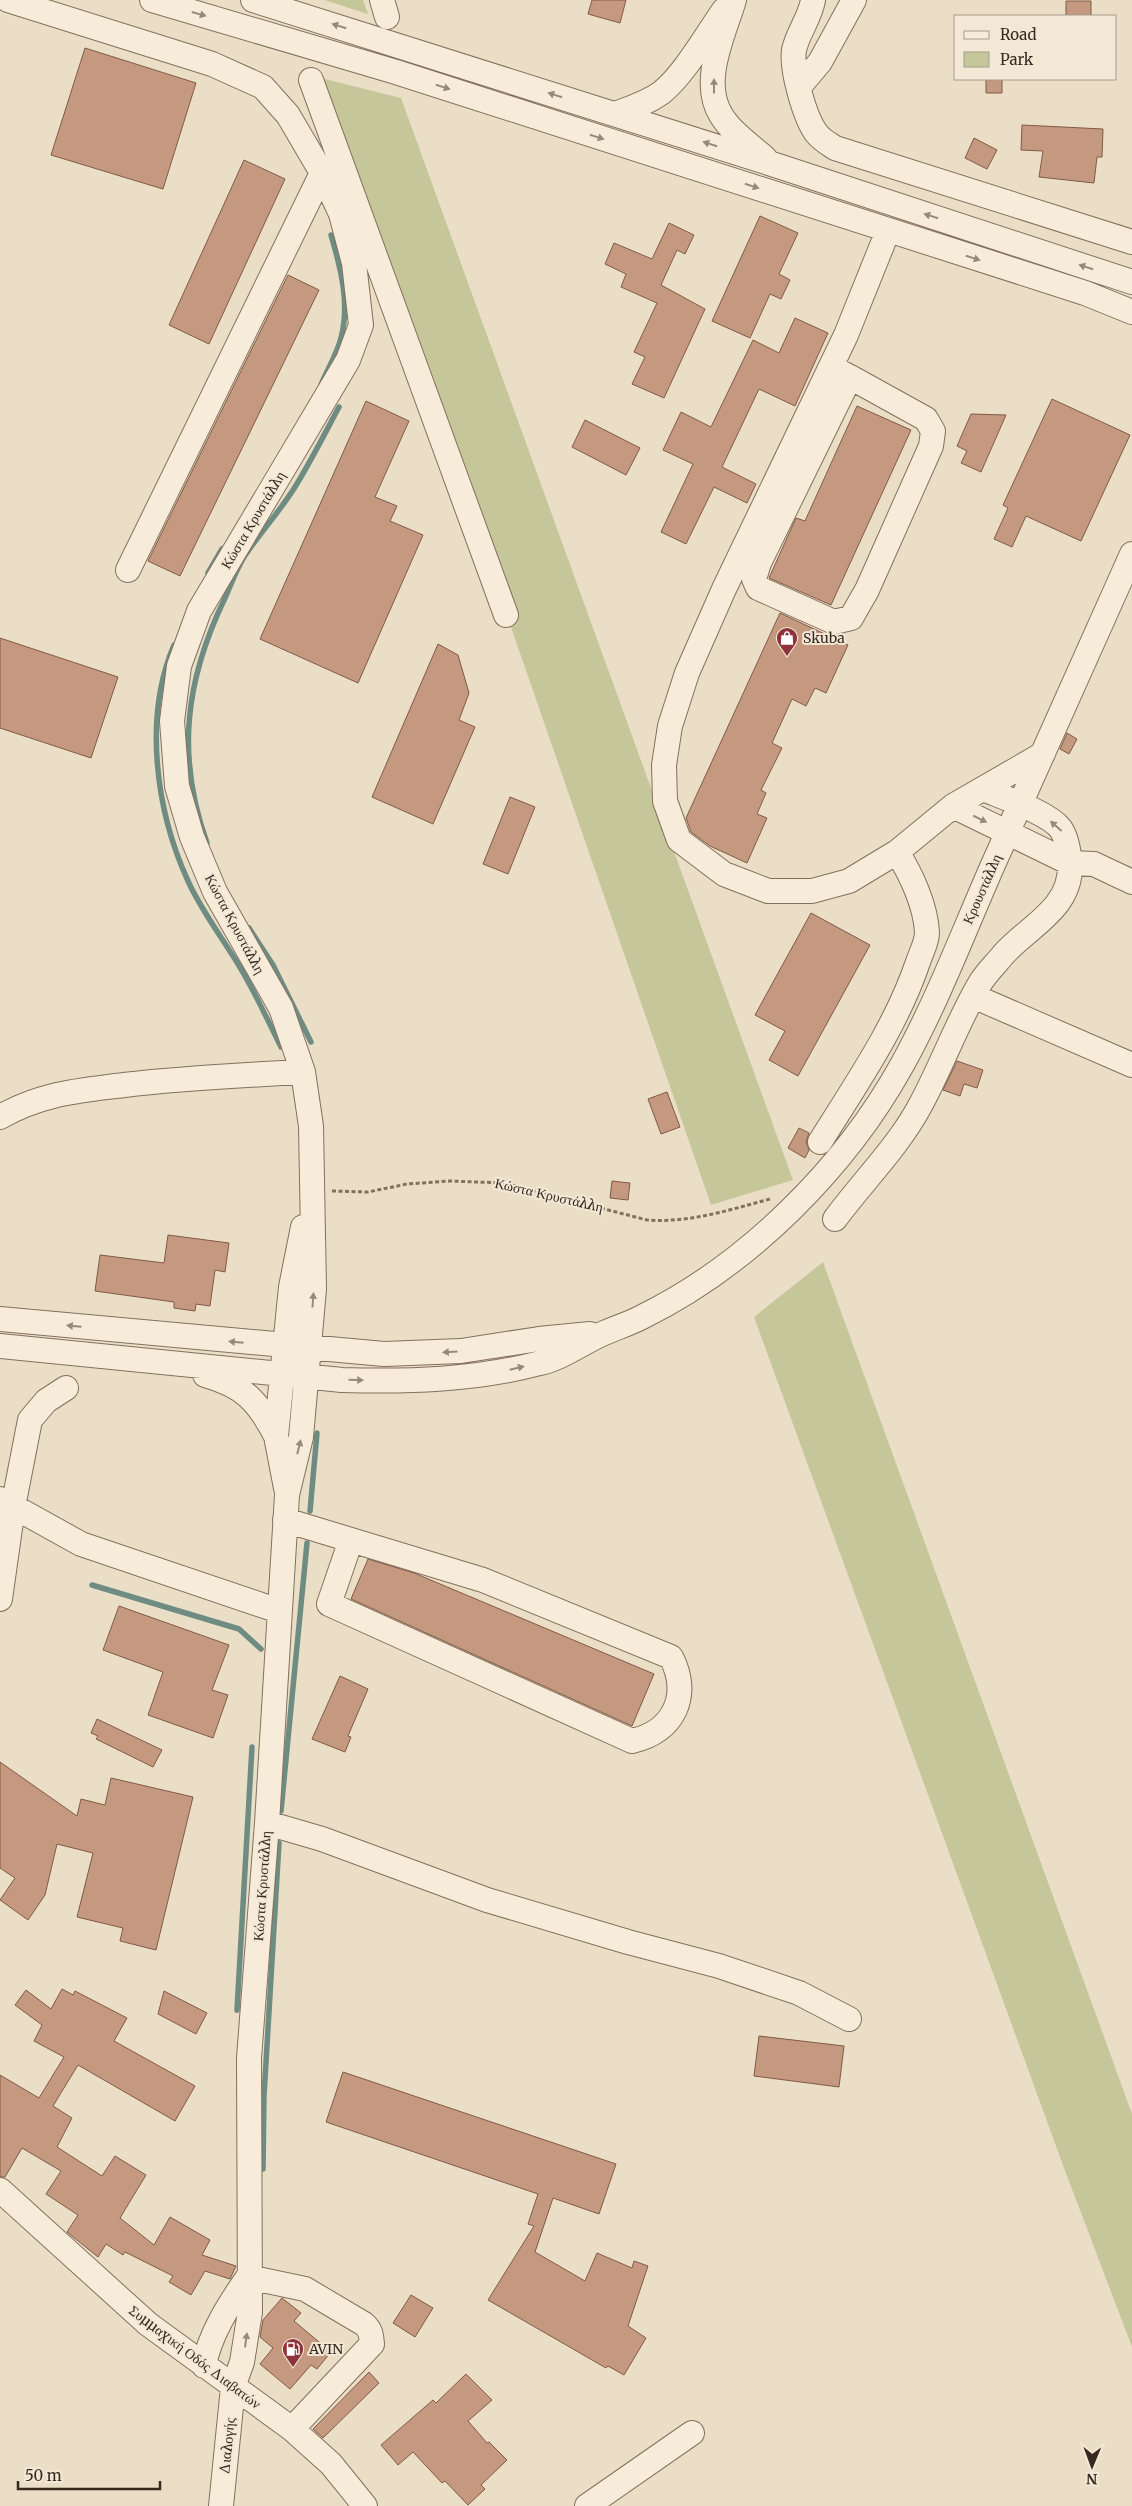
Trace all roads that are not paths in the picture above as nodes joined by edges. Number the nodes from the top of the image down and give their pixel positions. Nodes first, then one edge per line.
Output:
1 (8, 0) edge
2 (152, 0) edge
3 (732, 0) edge
4 (813, 0) edge
5 (854, 0) edge
6 (261, 2) edge
7 (311, 80) dead end
8 (799, 87) junction
9 (615, 114) junction
10 (772, 164) junction
11 (322, 173) junction
12 (358, 239) junction
13 (1132, 242) edge
14 (883, 243) dead end
15 (1132, 282) edge
16 (1132, 312) edge
17 (840, 372) junction
18 (1132, 554) edge
19 (128, 570) dead end
20 (506, 615) dead end
21 (1043, 754) junction
22 (983, 789) junction
23 (1021, 804) junction
24 (953, 806) junction
25 (1008, 833) junction
26 (897, 852) junction
27 (1070, 864) junction
28 (1132, 882) edge
29 (973, 996) junction
30 (1132, 1065) edge
31 (303, 1072) junction
32 (0, 1117) edge
33 (820, 1142) dead end
34 (311, 1184) junction
35 (835, 1219) dead end
36 (0, 1319) edge
37 (602, 1333) junction
38 (0, 1346) edge
39 (284, 1346) junction
40 (310, 1349) junction
41 (151, 1360) junction
42 (281, 1374) junction
43 (307, 1377) junction
44 (66, 1388) dead end
45 (276, 1436) junction
46 (287, 1494) junction
47 (6, 1503) edge
48 (285, 1520) junction
49 (351, 1540) junction
50 (0, 1599) edge
51 (279, 1612) junction
52 (267, 1823) junction
53 (850, 2019) dead end
54 (0, 2190) edge
55 (248, 2278) junction
56 (204, 2366) junction
57 (233, 2387) junction
58 (292, 2429) junction
59 (692, 2433) dead end
60 (221, 2506) edge
61 (365, 2506) edge
62 (587, 2506) edge

1 - 11 street
2 -> 16 street
3 - 9 street
10 -> 3 street
4 - 8 street
5 - 8 street
9 -> 6 street
7 - 12 street
8 - 13 street
10 -> 9 street
15 -> 10 street
11 - 12 street
11 - 19 street
12 - 20 street
12 - 31 street, Κώστα Κρυστάλλη
14 - 17 street
17 - 17 street
17 - 26 street
18 - 21 street, Κρουστάλλη
21 - 22 street
21 - 23 street, Κρουστάλλη
22 - 23 street
22 - 24 street
23 - 25 street, Κρουστάλλη
27 -> 23 street
24 -> 25 street
24 - 26 street
25 - 27 street
25 - 37 street, Κρουστάλλη
26 - 33 street
27 - 28 street
27 - 29 street
29 - 30 street
29 - 35 street
31 - 32 street
31 - 34 street, Κώστα Κρυστάλλη
34 - 39 street, Κώστα Κρυστάλλη
40 -> 34 street, Κώστα Κρυστάλλη
39 -> 36 street
37 -> 40 street
43 -> 37 street
38 - 41 street
39 - 40 street
39 - 42 street, Κώστα Κρυστάλλη
40 - 43 street, Κώστα Κρυστάλλη
41 - 42 street
41 - 45 street
42 - 43 street
42 - 45 street, Κώστα Κρυστάλλη
46 -> 43 street, Κώστα Κρυστάλλη
44 - 47 street
45 - 46 street, Κώστα Κρυστάλλη
46 - 48 street, Κώστα Κρυστάλλη
47 - 50 street
47 - 51 street
48 - 49 street
48 - 51 street, Κώστα Κρυστάλλη
49 - 49 street
51 - 52 street, Κώστα Κρυστάλλη
52 - 53 street
52 - 55 street, Κώστα Κρυστάλλη
54 - 56 street, Συμμαχική Οδός Διαβατών
55 - 56 street
57 -> 55 street, Κώστα Κρυστάλλη
55 - 58 street
56 - 57 street, Συμμαχική Οδός Διαβατών
57 - 58 street, Συμμαχική Οδός Διαβατών
57 - 60 street, Διαλογής
58 - 61 street, Συμμαχική Οδός Διαβατών
59 - 62 street

